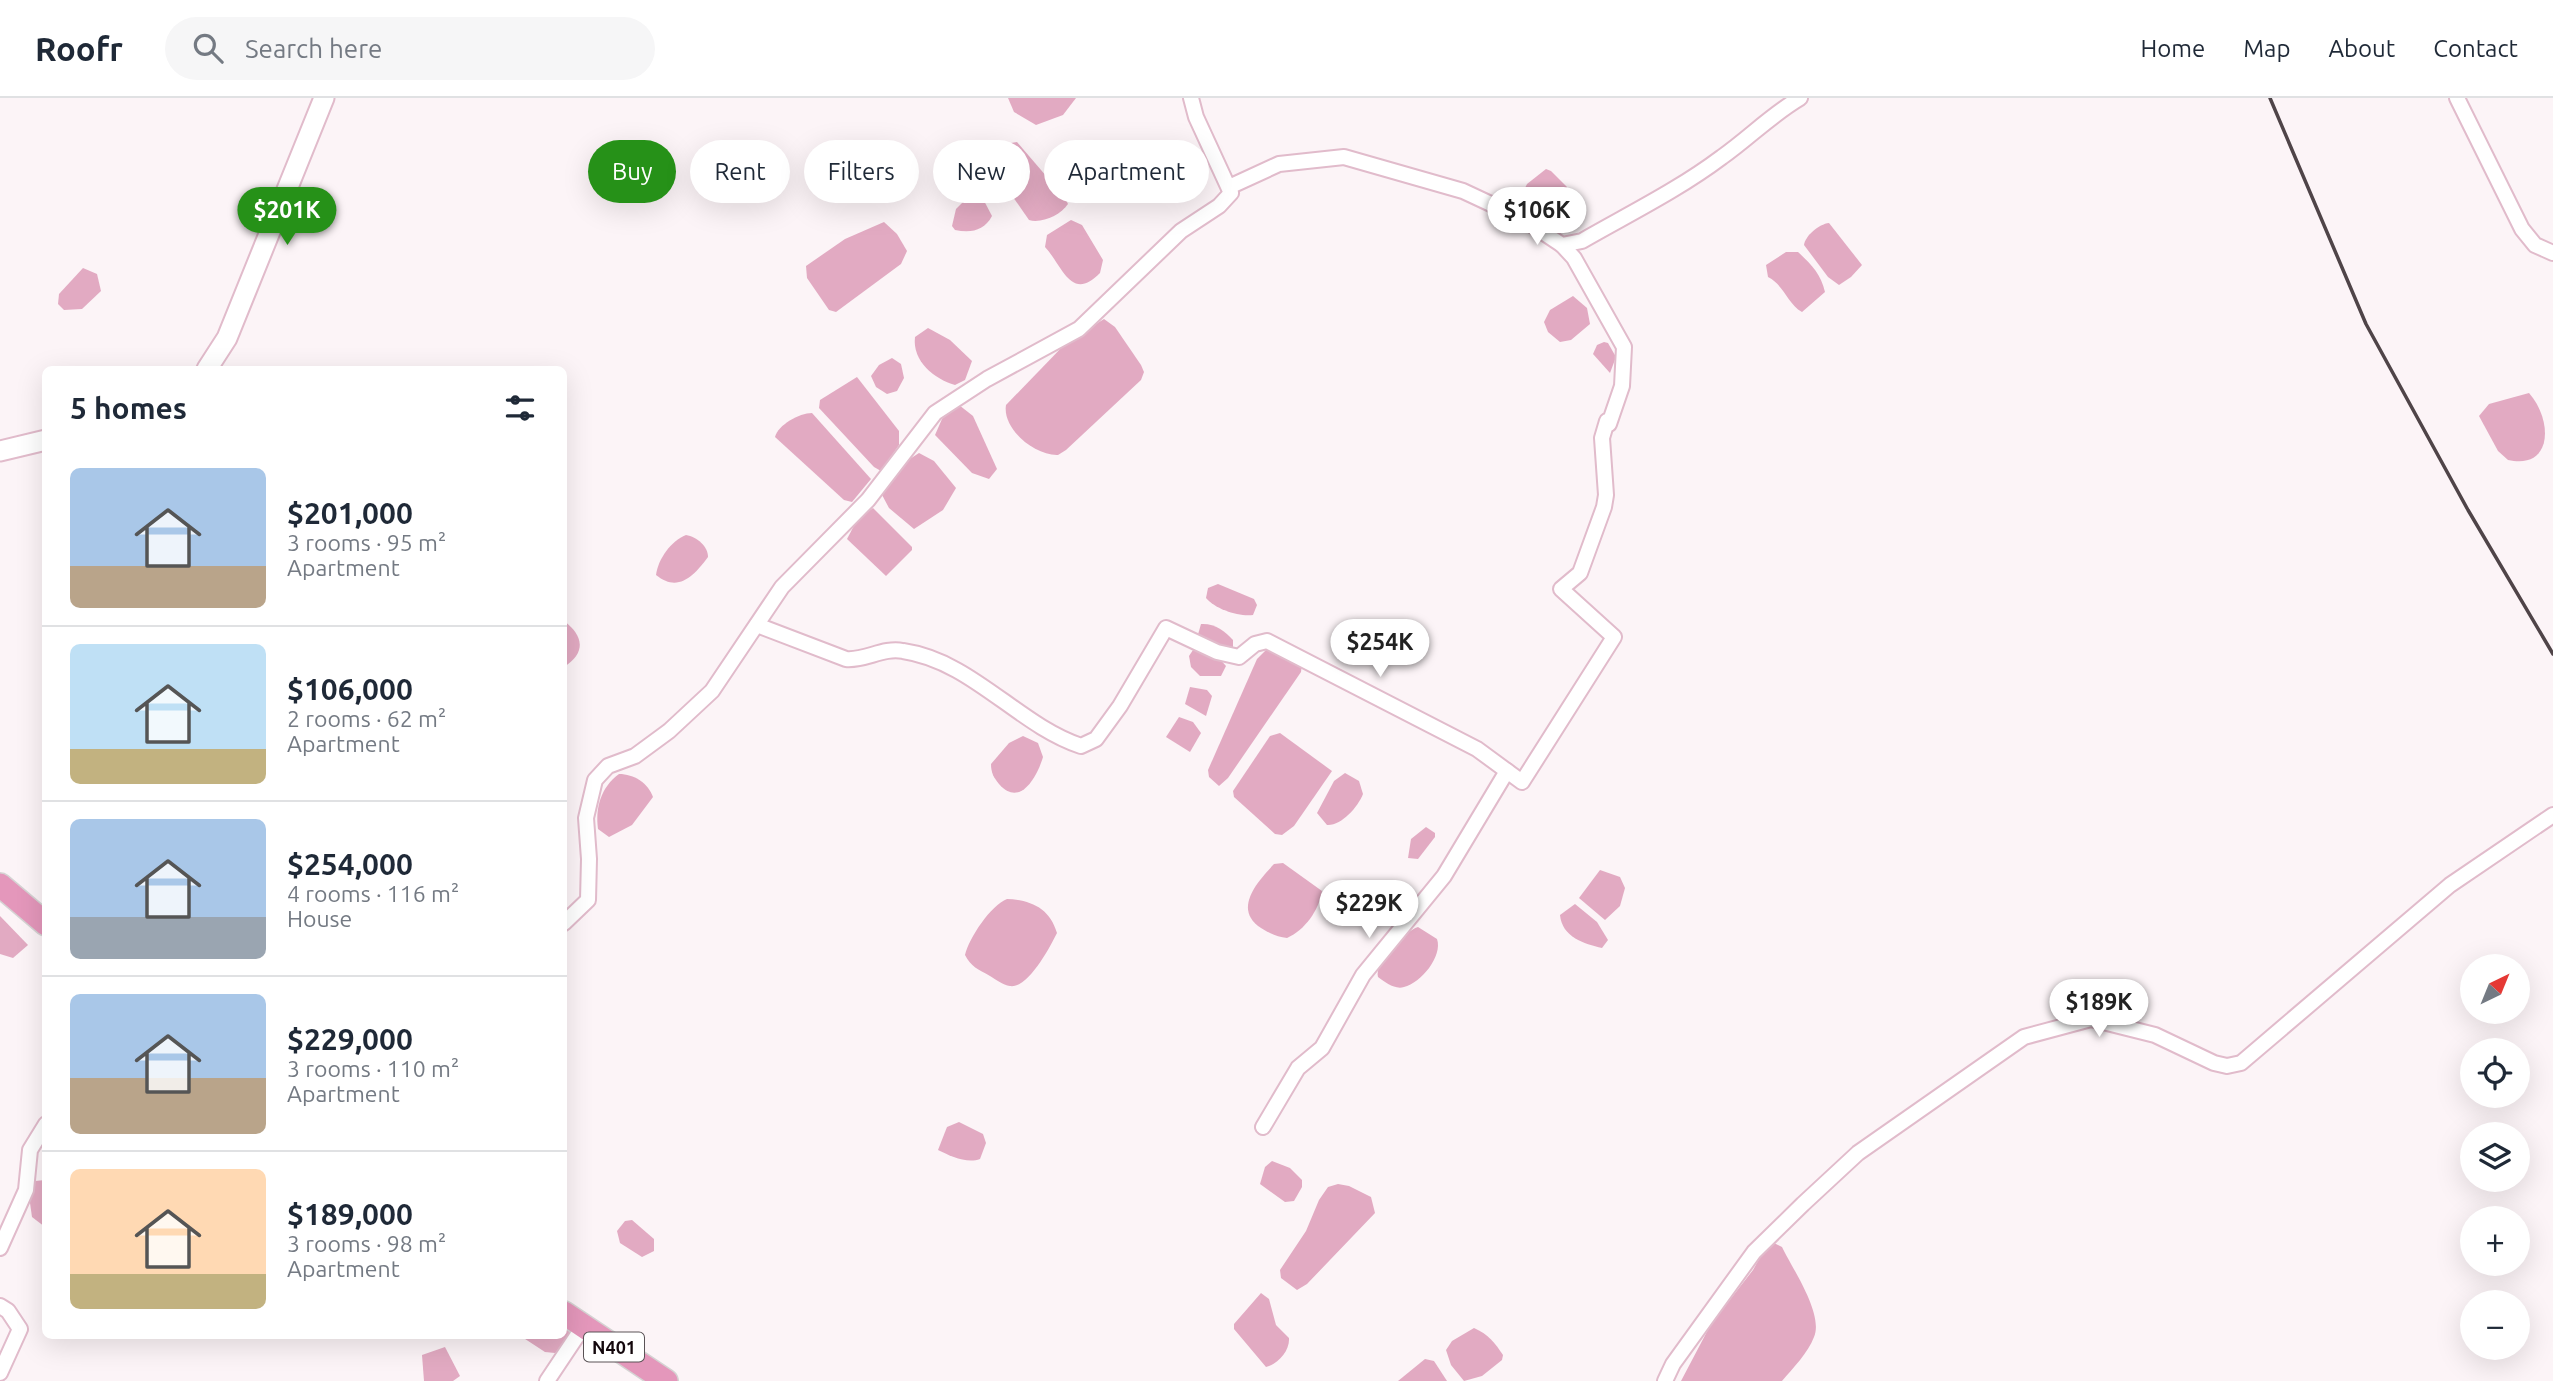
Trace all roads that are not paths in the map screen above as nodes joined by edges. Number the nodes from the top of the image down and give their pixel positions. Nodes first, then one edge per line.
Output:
1 (324, 98) edge
2 (1191, 98) edge
3 (1800, 98) edge
4 (2456, 98) edge
5 (1229, 187) junction
6 (1562, 245) junction
7 (2553, 253) edge
8 (209, 366) edge
9 (42, 441) edge
10 (0, 451) edge
11 (757, 625) junction
12 (1507, 771) junction
13 (2553, 815) edge
14 (0, 885) edge
15 (567, 920) edge
16 (42, 921) edge
17 (1263, 1127) dead end
18 (42, 1130) edge
19 (0, 1248) edge
20 (0, 1306) edge
21 (567, 1315) edge
22 (583, 1327) junction
23 (0, 1373) edge
24 (547, 1381) edge
25 (666, 1381) edge
26 (1665, 1381) edge

1 - 8 main road
2 - 5 street
3 - 6 street
4 - 7 street
5 - 6 street
5 - 11 street
6 - 12 street
9 - 10 main road
11 - 12 street
11 - 15 street
12 - 17 street
13 - 26 street
14 - 16 highway
18 - 19 street
20 - 23 street
21 - 22 highway, N401
22 - 24 street
22 - 25 highway, N401

